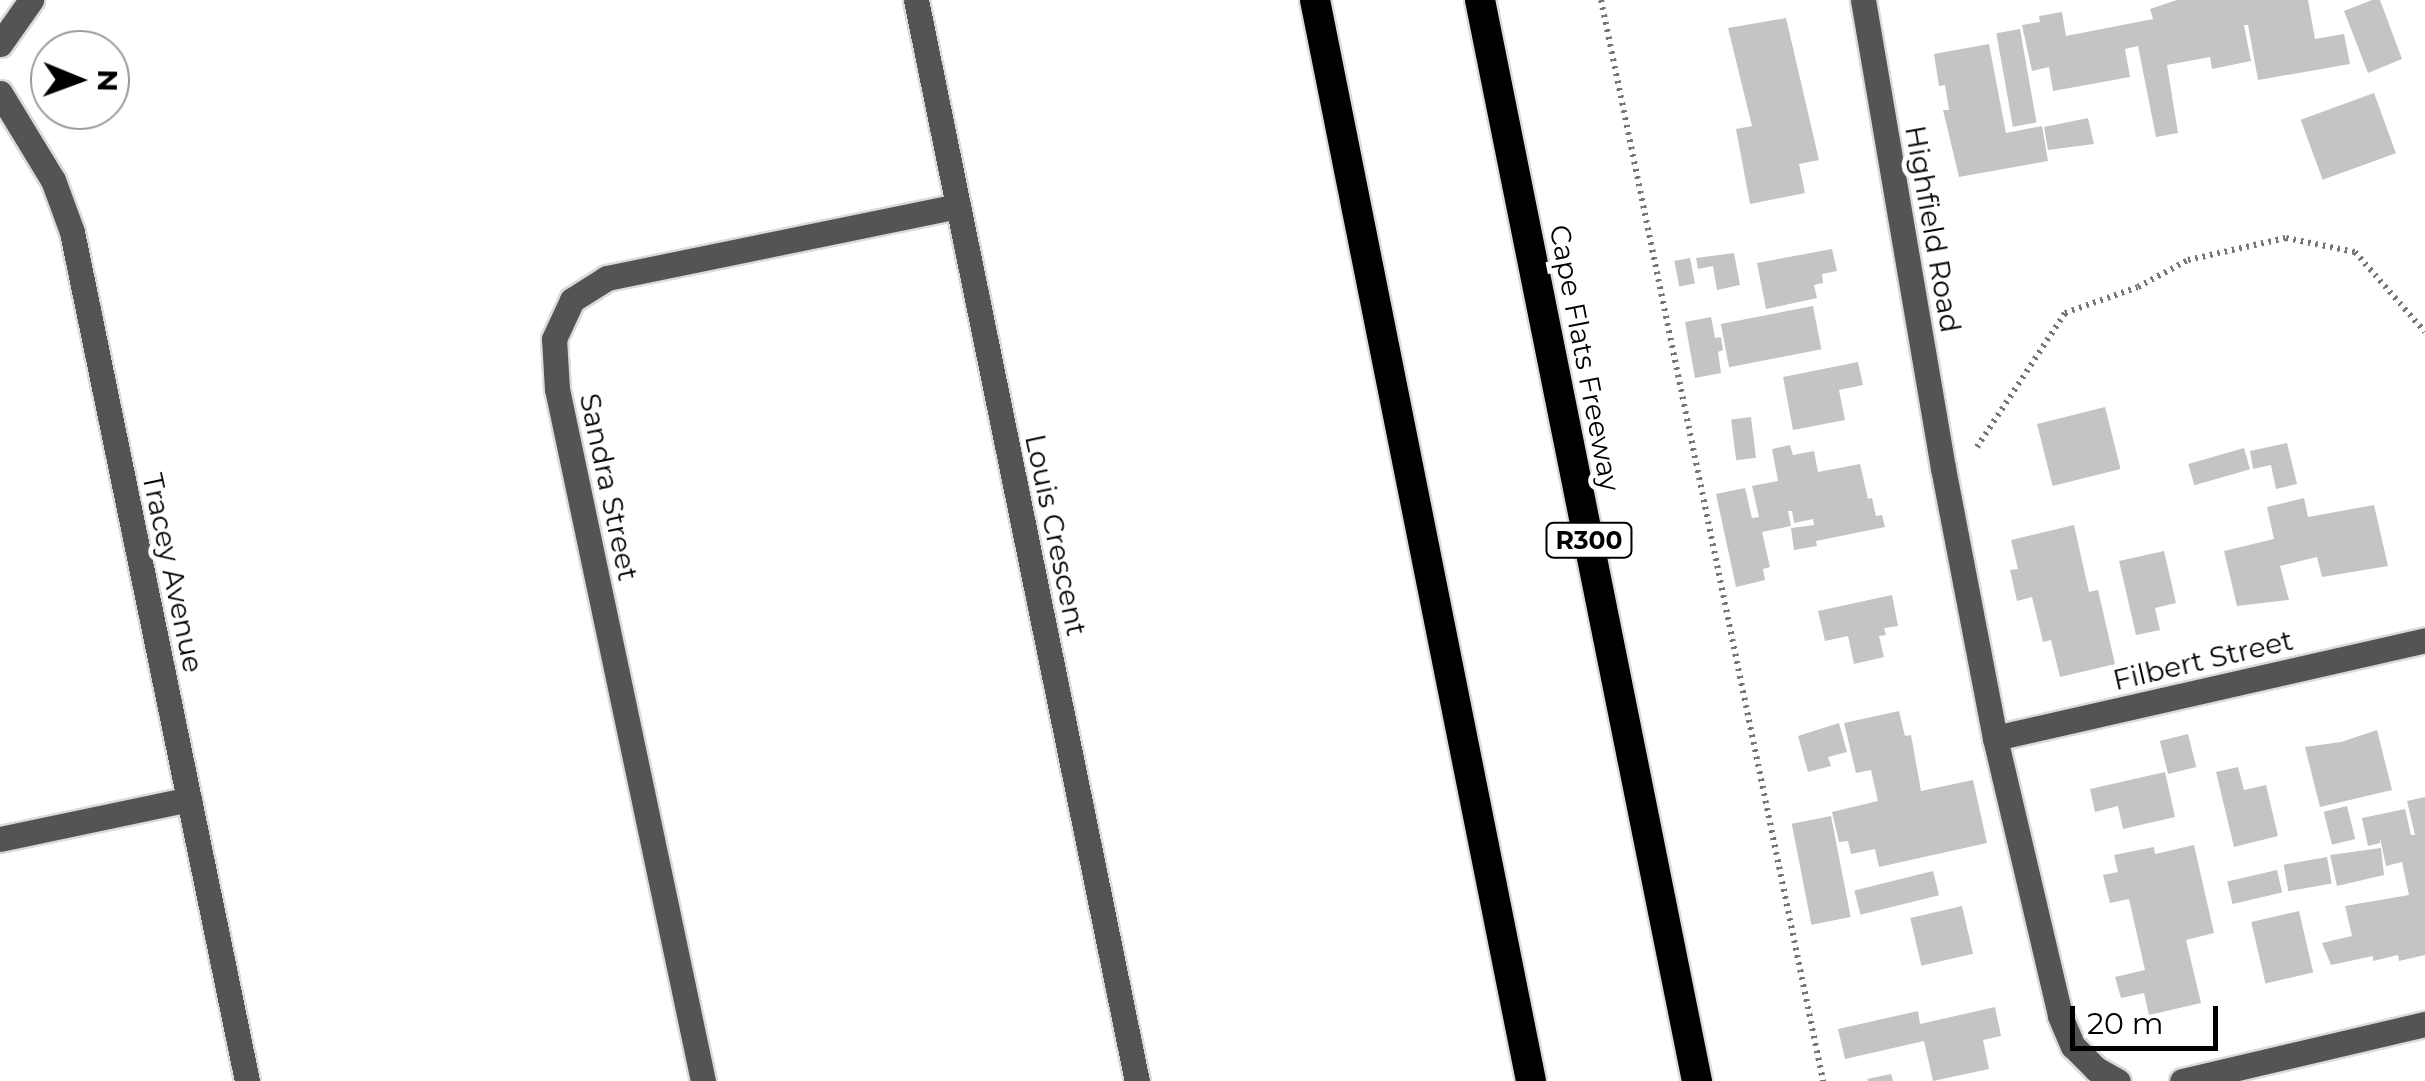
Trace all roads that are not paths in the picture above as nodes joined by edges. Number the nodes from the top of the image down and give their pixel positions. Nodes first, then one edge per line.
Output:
1 (30, 0) edge
2 (916, 0) edge
3 (1314, 0) edge
4 (1480, 0) edge
5 (1863, 0) edge
6 (0, 44) edge
7 (0, 93) edge
8 (958, 206) junction
9 (2425, 640) edge
10 (1995, 738) junction
11 (189, 799) junction
12 (0, 839) edge
13 (2425, 1024) edge
14 (247, 1081) edge
15 (702, 1081) edge
16 (1137, 1081) edge
17 (1530, 1081) edge
18 (1697, 1081) edge
19 (2118, 1081) edge
20 (2182, 1081) edge

1 - 6 street
2 - 8 street, Louis Crescent
3 - 17 highway
4 - 18 highway, Cape Flats Freeway / R300
5 - 10 street, Highfield Road
7 - 11 street, Tracey Avenue
8 - 15 street, Sandra Street
8 - 16 street, Louis Crescent
9 - 10 street, Filbert Street
10 - 19 street
11 - 12 street
11 - 14 street, Tracey Avenue
13 - 20 street

